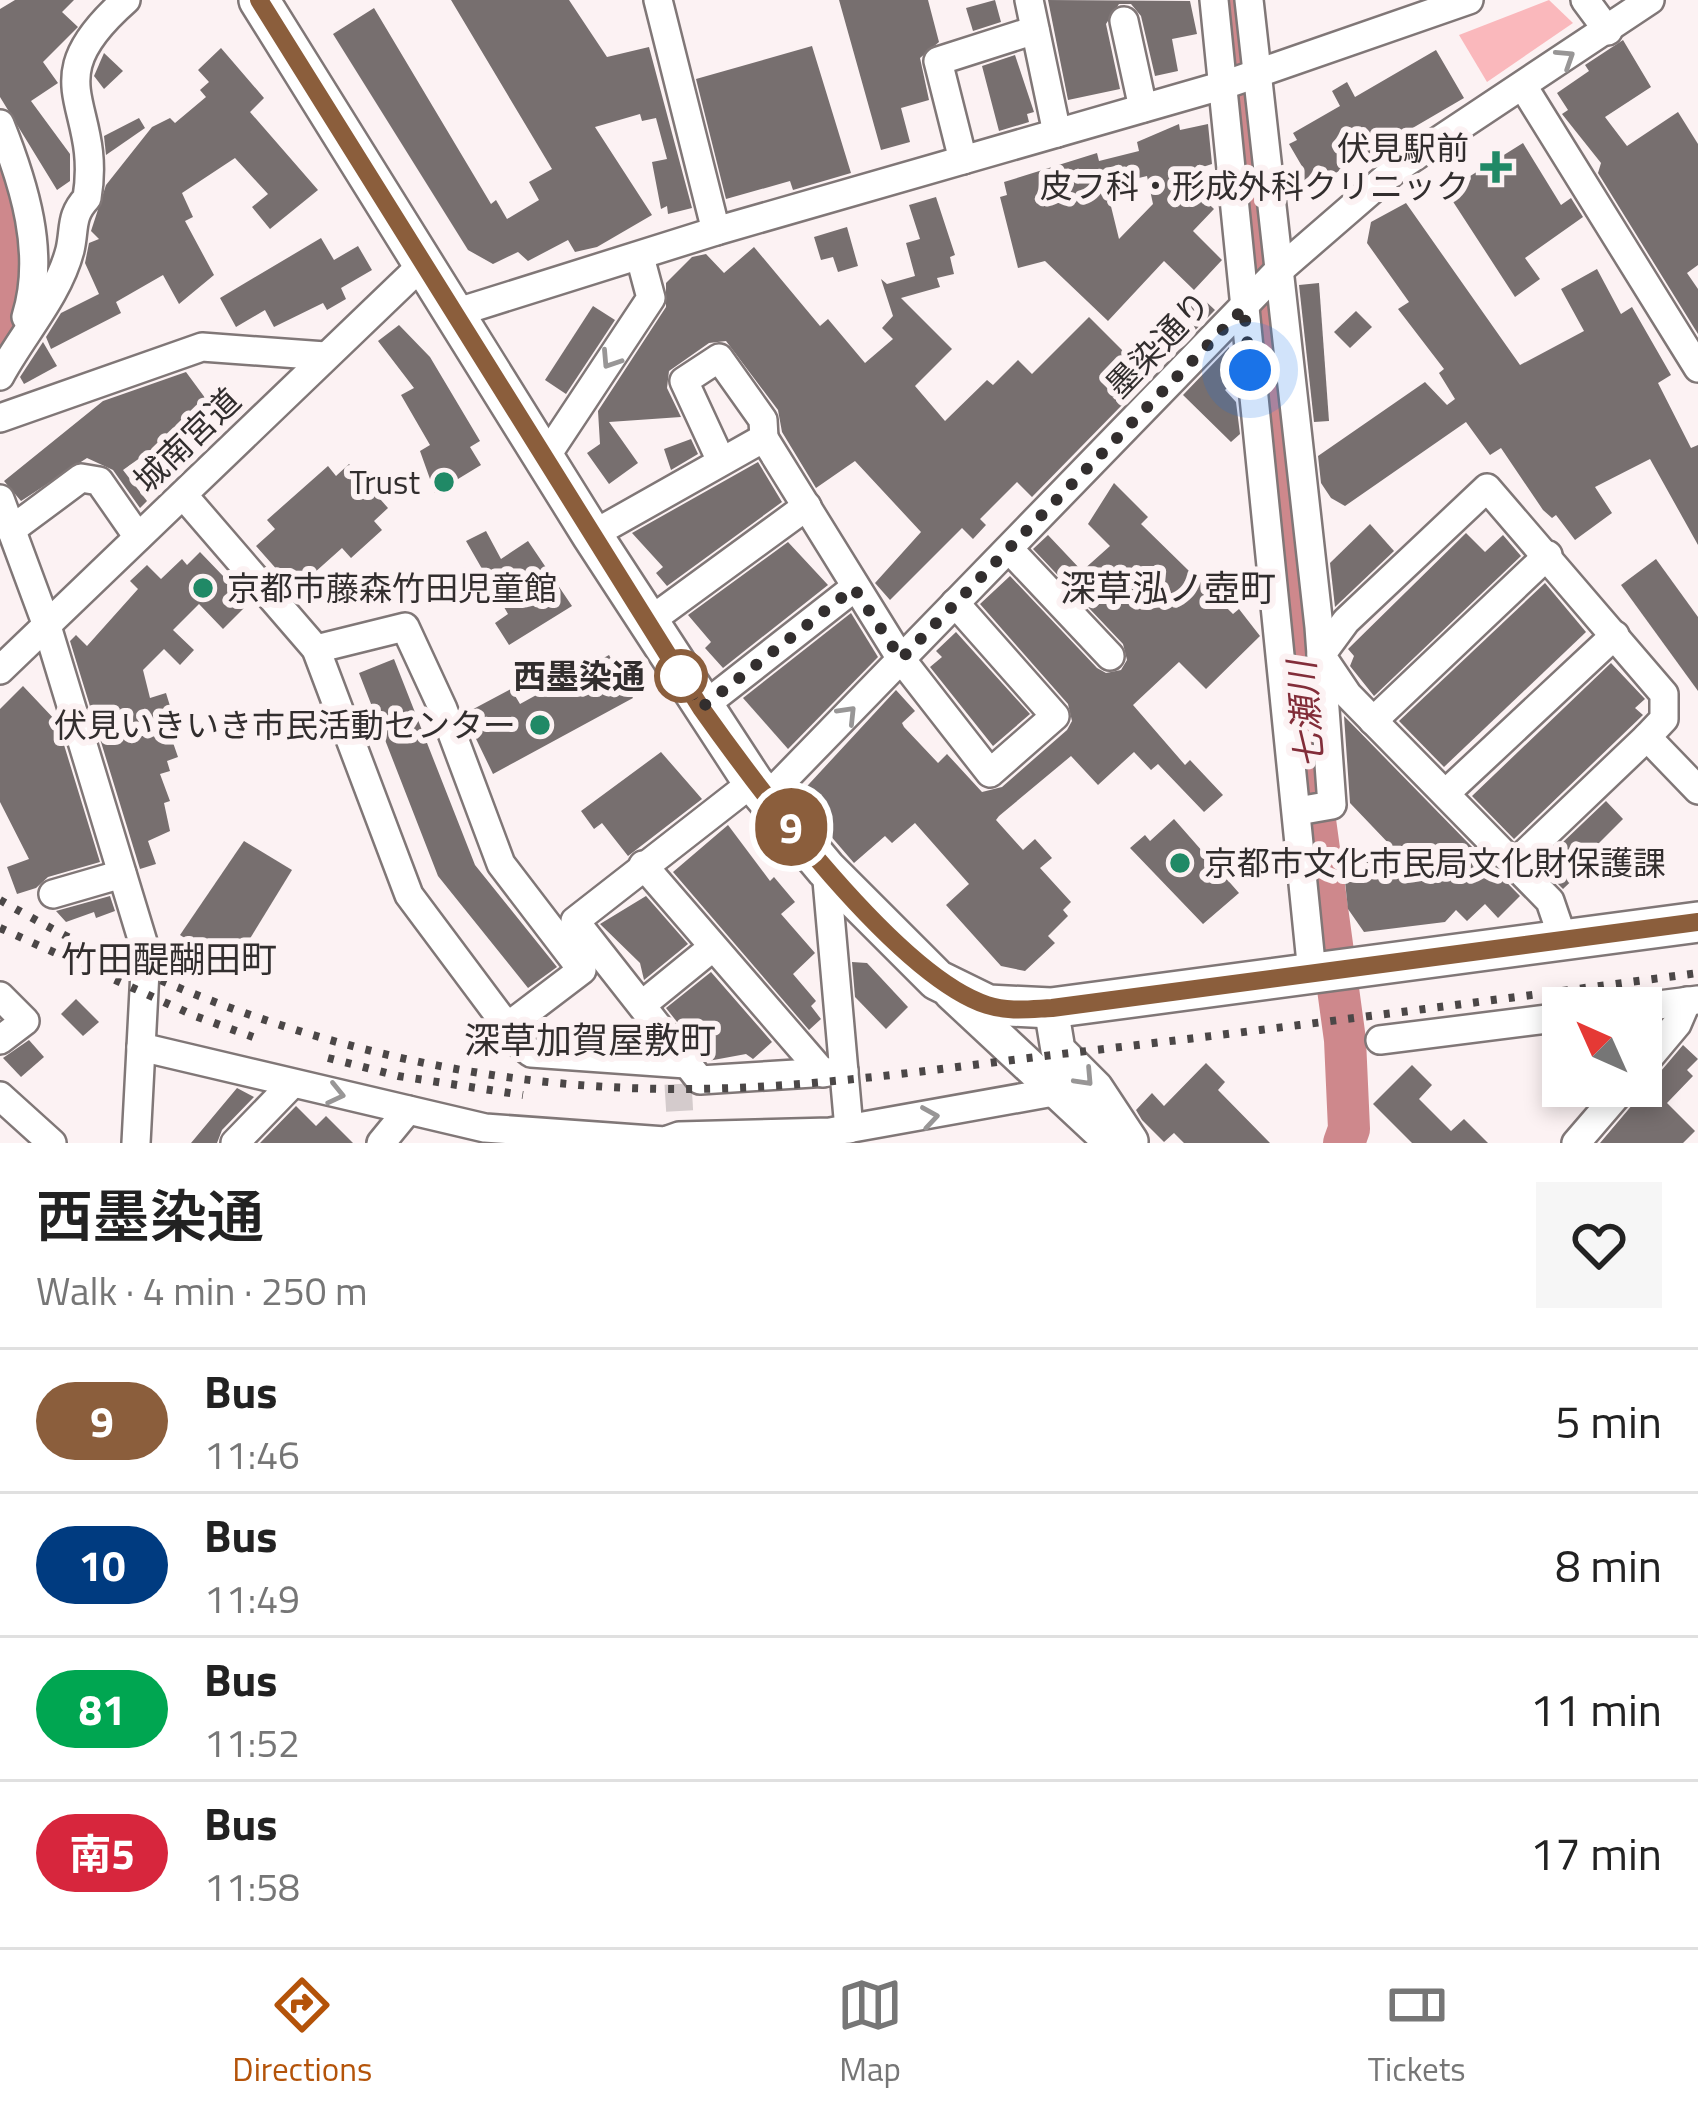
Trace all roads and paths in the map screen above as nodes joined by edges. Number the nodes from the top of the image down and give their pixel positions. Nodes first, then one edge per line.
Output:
1 (126, 0) edge
2 (259, 0) edge
3 (659, 0) edge
4 (1029, 0) edge
5 (1214, 0) edge
6 (1249, 0) edge
7 (1468, 0) edge
8 (1585, 0) edge
9 (1650, 0) edge
10 (1124, 21) dead end
11 (1035, 30) junction
12 (1608, 31) junction
13 (1240, 80) junction
14 (1523, 86) junction
15 (1143, 108) junction
16 (0, 124) edge
17 (1058, 133) junction
18 (963, 160) junction
19 (716, 231) junction
20 (640, 257) junction
21 (424, 262) junction
22 (1274, 276) junction
23 (1247, 304) junction
24 (458, 313) junction
25 (17, 344) junction
26 (325, 356) junction
27 (1698, 368) edge
28 (0, 376) edge
29 (0, 418) edge
30 (764, 438) junction
31 (545, 458) junction
32 (721, 461) junction
33 (184, 496) junction
34 (0, 500) edge
35 (807, 506) junction
36 (11, 530) junction
37 (592, 536) junction
38 (138, 537) junction
39 (1009, 549) junction
40 (1548, 555) junction
41 (854, 588) junction
42 (956, 603) junction
43 (46, 623) junction
44 (647, 623) junction
45 (1615, 634) junction
46 (316, 649) junction
47 (1321, 655) junction
48 (1110, 656) dead end
49 (901, 659) junction
50 (0, 670) edge
51 (701, 708) junction
52 (1373, 721) junction
53 (1647, 737) junction
54 (759, 790) junction
55 (1698, 790) edge
56 (1446, 793) junction
57 (1310, 810) junction
58 (1515, 863) junction
59 (643, 865) junction
60 (826, 868) junction
61 (122, 874) junction
62 (53, 895) dead end
63 (1698, 922) edge
64 (1563, 939) junction
65 (713, 947) junction
66 (1325, 971) junction
67 (937, 980) junction
68 (0, 996) edge
69 (643, 1004) junction
70 (1052, 1008) junction
71 (1687, 1008) edge
72 (1542, 1020) edge
73 (508, 1027) junction
74 (0, 1040) edge
75 (1380, 1040) dead end
76 (1662, 1040) edge
77 (1698, 1045) edge
78 (141, 1046) junction
79 (676, 1071) junction
80 (834, 1071) junction
81 (292, 1084) junction
82 (1059, 1091) junction
83 (1, 1099) edge
84 (1606, 1107) edge
85 (408, 1110) junction
86 (477, 1136) edge
87 (824, 1136) edge
88 (633, 1141) edge
89 (52, 1143) edge
90 (136, 1143) edge
91 (235, 1143) edge
92 (381, 1143) edge
93 (1112, 1143) edge
94 (1132, 1143) edge
95 (1576, 1143) edge

1 - 25 street
2 - 21 highway
3 - 19 street
4 - 11 street
5 - 13 street
6 - 13 street
7 - 13 street
8 - 12 street
9 - 12 street, 墨染通り
10 - 15 street
11 - 17 street
11 - 18 street
14 -> 12 street, 墨染通り
13 - 15 street
13 - 22 street
13 - 23 street
14 - 22 street, 墨染通り
14 - 27 street
15 - 17 street
16 - 25 street
17 - 18 street
18 - 19 street
19 - 20 street
20 - 24 street
20 -> 31 street
21 - 24 highway
21 - 26 street, 城南宮道
22 - 23 street, 墨染通り
22 - 47 street
23 - 39 street, 墨染通り
23 - 57 street
24 - 31 highway
25 - 28 street
26 - 29 street
26 - 33 street, 城南宮道
30 - 32 street
30 - 32 street
30 - 35 street
31 - 37 highway
32 - 37 street
33 - 38 street, 城南宮道
33 - 46 street
34 - 36 street
35 - 41 street
35 - 44 street
36 - 38 street
36 - 43 street
37 - 44 highway
38 - 43 street, 城南宮道
39 - 42 street, 墨染通り
39 - 48 street
40 - 45 street
40 - 47 street
40 - 52 street
41 - 49 street
41 - 51 street
42 - 49 street, 墨染通り
42 - 49 street
43 - 50 street, 城南宮道
43 - 61 street
44 - 51 highway
45 - 53 street
45 - 56 street
46 - 73 street
46 - 73 street
47 - 52 street
47 - 57 street
54 -> 49 street, 墨染通り
51 - 54 highway
52 - 56 street
53 - 55 street
53 - 58 street
54 - 59 street, 墨染通り
54 - 60 highway
56 - 58 street
57 - 66 street
58 - 64 street
59 - 65 street
59 - 69 street, 墨染通り
60 - 67 highway
60 - 80 street
61 - 62 street
61 - 78 street
63 - 64 highway
64 - 66 highway
65 - 69 street
65 - 80 street
66 - 70 highway
67 - 70 highway
67 - 82 main road
68 - 74 street
69 - 79 street
70 -> 94 main road
71 - 76 street
71 - 77 street
72 - 75 street
73 - 79 street
78 - 81 street
78 - 90 street
79 - 80 street
80 - 87 street
81 -> 85 street
81 - 91 street
87 -> 82 street
82 - 93 main road
83 - 89 street
84 - 95 street
85 - 86 street
85 - 92 street
86 - 88 street
87 - 88 street

